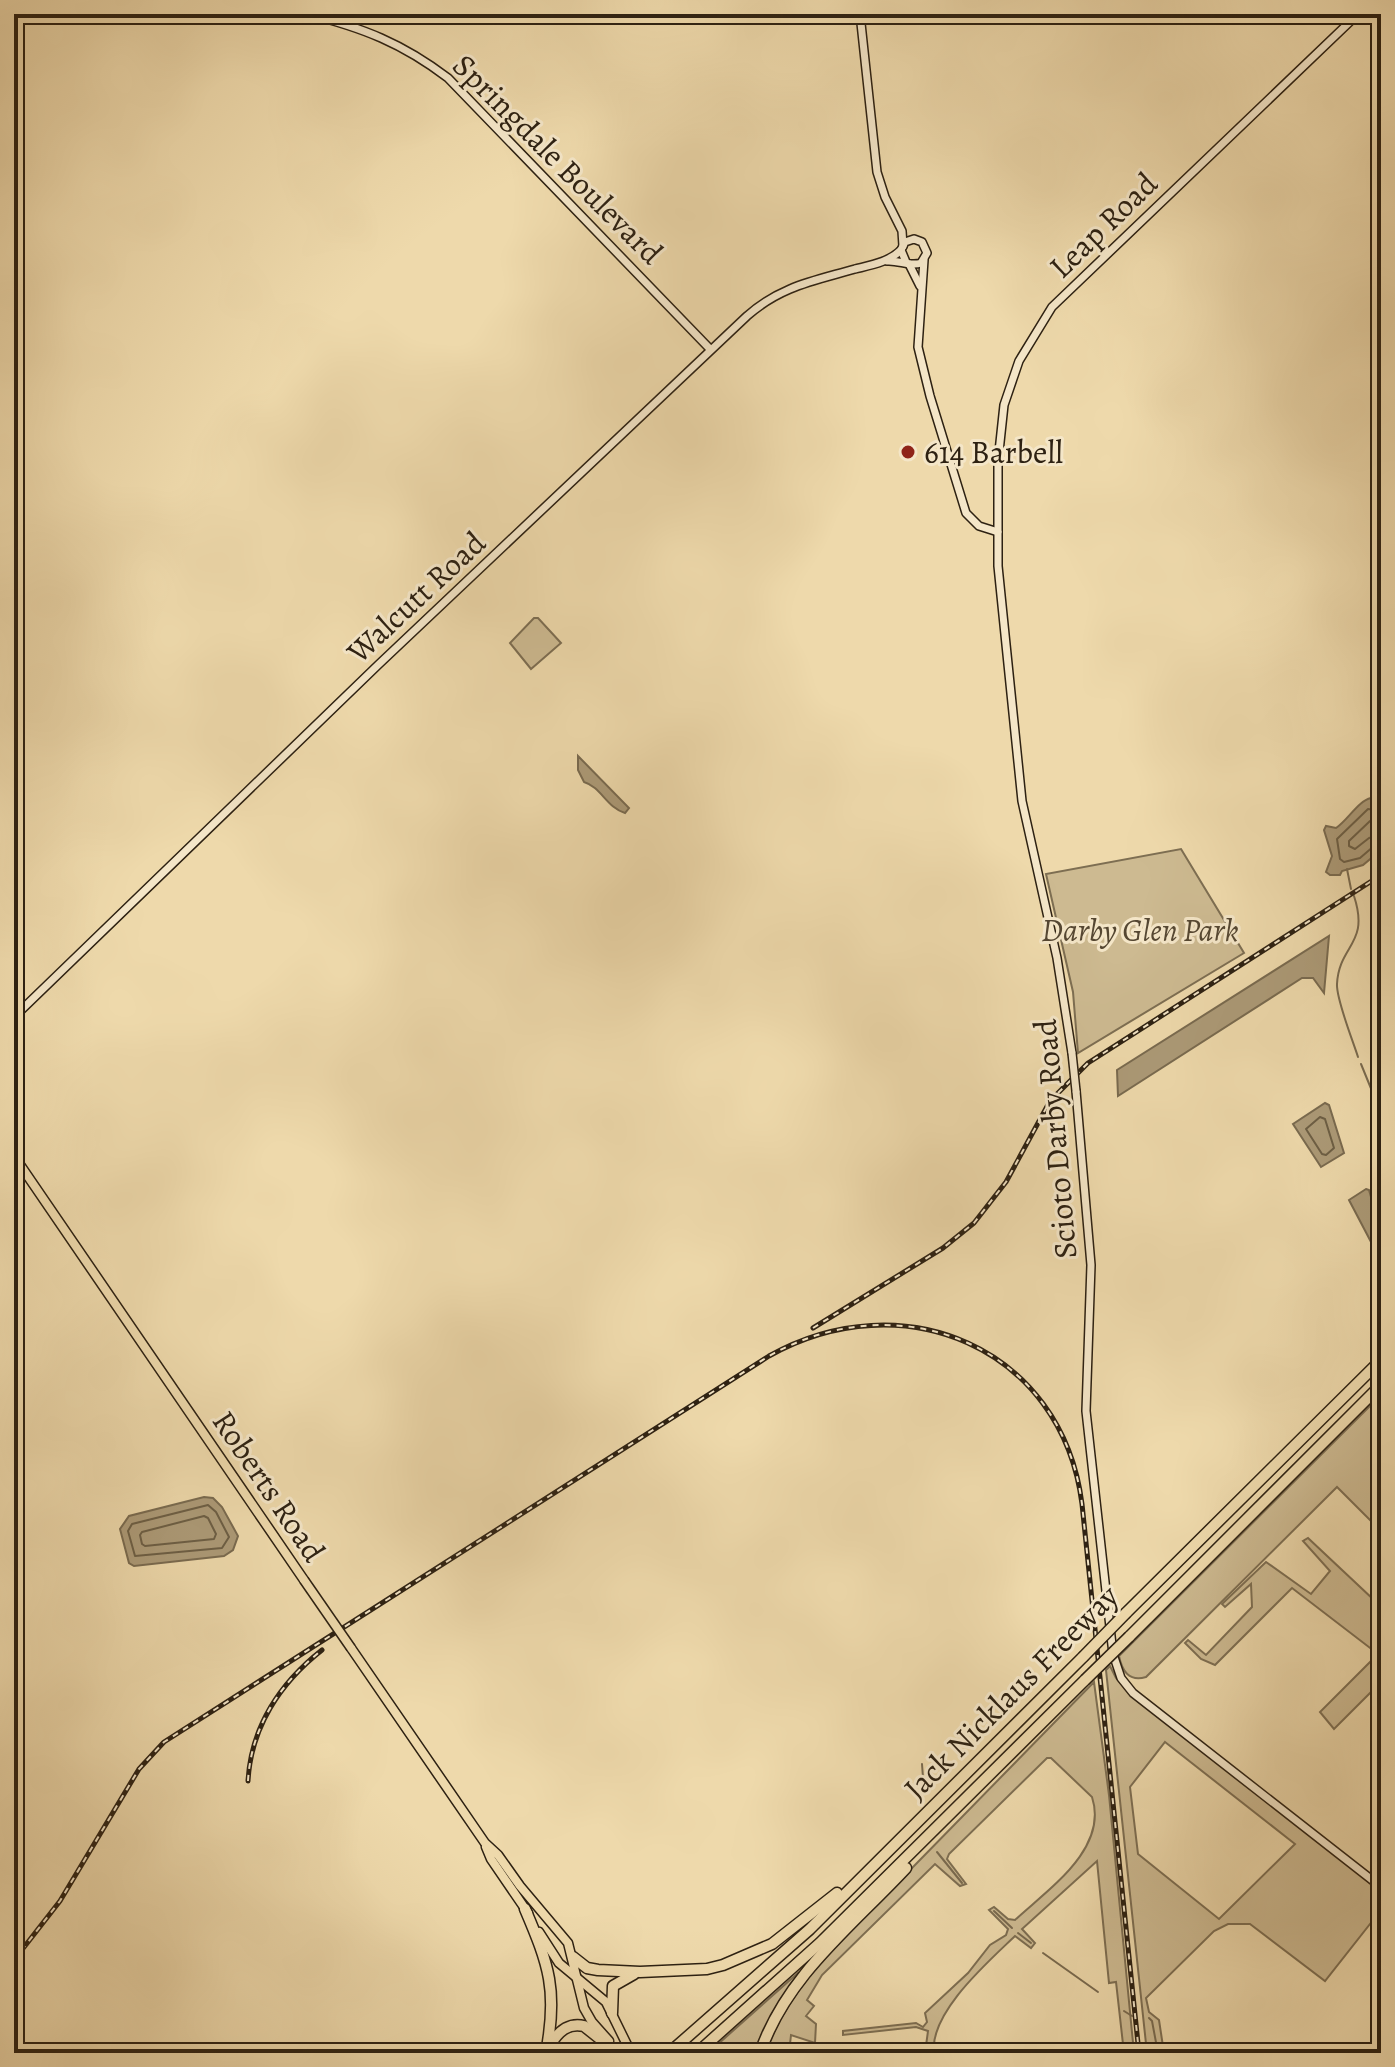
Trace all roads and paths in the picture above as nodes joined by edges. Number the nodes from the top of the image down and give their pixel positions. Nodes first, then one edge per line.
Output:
1 (308, 14) edge
2 (860, 14) edge
3 (1358, 14) edge
4 (897, 220) junction
5 (918, 240) junction
6 (902, 248) junction
7 (924, 260) junction
8 (880, 262) junction
9 (908, 263) junction
10 (922, 292) junction
11 (710, 349) junction
12 (998, 532) junction
13 (14, 1017) edge
14 (14, 1156) edge
15 (1381, 1360) edge
16 (1381, 1385) edge
17 (953, 1812) junction
18 (485, 1843) junction
19 (888, 1852) junction
20 (1381, 1887) edge
21 (525, 1909) junction
22 (573, 1957) junction
23 (640, 1972) junction
24 (577, 1977) junction
25 (612, 2013) junction
26 (547, 2052) edge
27 (618, 2053) edge
28 (631, 2053) edge
29 (669, 2053) edge
30 (697, 2053) edge
31 (760, 2053) edge

1 - 11 street, Springdale Boulevard
2 - 4 street
3 - 12 street, Leap Road
4 - 5 street
4 - 6 street
5 - 6 street
5 - 7 street
6 - 8 street, Walcutt Road
6 - 9 street
7 - 9 street
7 - 10 street
8 - 9 street, Walcutt Road
8 - 11 street, Walcutt Road
9 - 10 street
10 - 12 street
11 - 13 street, Walcutt Road
12 - 20 street, Scioto Darby Road, bridge
14 - 18 main road, Roberts Road, bridge
15 - 19 highway, Jack Nicklaus Freeway, bridge
16 - 17 highway, Jack Nicklaus Freeway, bridge
17 - 30 highway, Jack Nicklaus Freeway
17 - 31 highway
18 - 21 main road, Roberts Road
18 - 22 main road, Roberts Road
19 - 23 highway
19 - 29 highway, Jack Nicklaus Freeway
21 - 24 main road, Roberts Road
21 - 26 highway
22 - 23 highway
22 - 24 main road, Roberts Road
23 - 25 highway
24 - 25 main road, Roberts Road
24 - 27 main road, Roberts Road
25 - 28 main road, Roberts Road
26 - 27 highway

